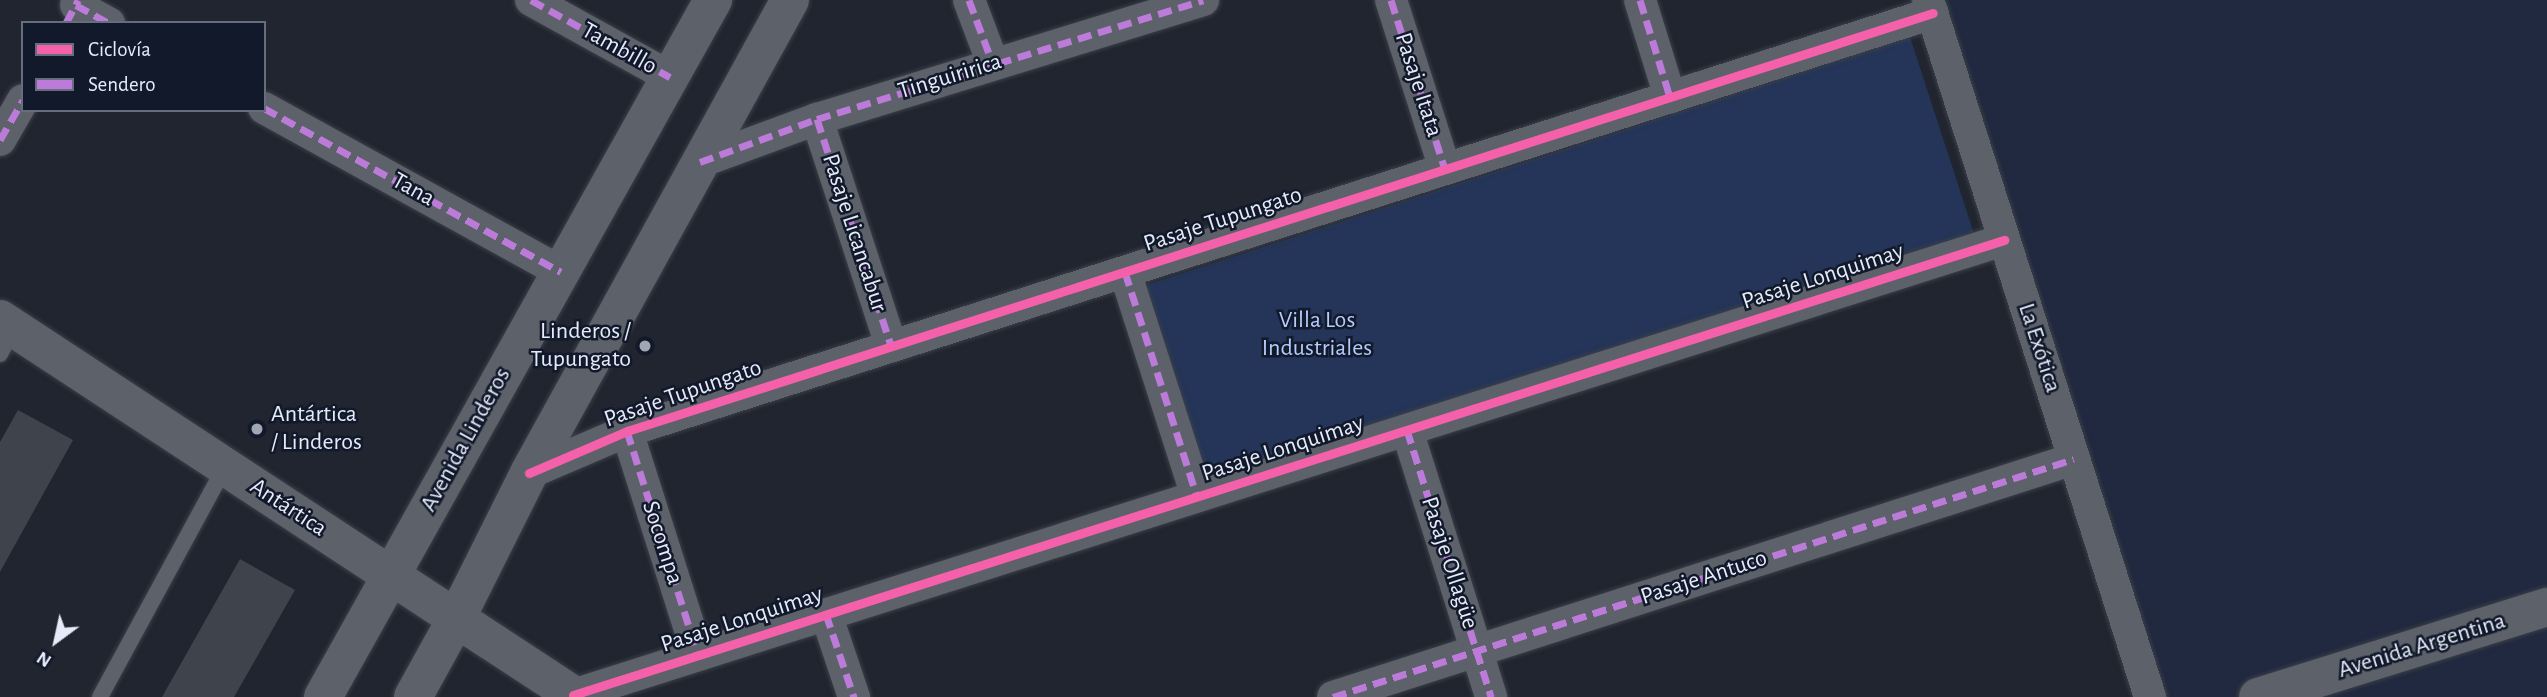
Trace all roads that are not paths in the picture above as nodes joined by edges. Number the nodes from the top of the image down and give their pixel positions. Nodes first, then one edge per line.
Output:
1 (531, 0) edge
2 (713, 0) edge
3 (790, 0) edge
4 (969, 0) edge
5 (1203, 0) edge
6 (1391, 0) edge
7 (1640, 0) edge
8 (1930, 7) edge
9 (73, 9) edge
10 (104, 21) edge
11 (993, 64) junction
12 (670, 77) junction
13 (1670, 97) junction
14 (21, 104) edge
15 (266, 109) edge
16 (817, 118) junction
17 (0, 141) edge
18 (701, 162) junction
19 (1445, 169) junction
20 (2004, 240) junction
21 (561, 272) junction
22 (1125, 272) junction
23 (5, 334) edge
24 (891, 346) junction
25 (1407, 430) junction
26 (627, 431) junction
27 (2074, 459) junction
28 (225, 467) junction
29 (529, 472) junction
30 (1197, 496) junction
31 (390, 576) junction
32 (2547, 607) edge
33 (826, 614) junction
34 (456, 619) junction
35 (1477, 651) junction
36 (698, 655) junction
37 (575, 696) edge
38 (100, 697) edge
39 (323, 697) edge
40 (413, 697) edge
41 (854, 697) edge
42 (1333, 697) edge
43 (1491, 697) edge
44 (2150, 697) edge
45 (2258, 697) edge

1 - 12 street, Tambillo
2 - 12 street, Avenida Linderos
3 - 18 street
4 - 11 street
5 - 11 street, Tinguiririca
6 - 19 street, Pasaje Itata
7 - 13 street
8 - 13 street, Pasaje Tupungato
8 - 20 street, La Exótica
9 - 10 street
11 - 16 street, Tinguiririca
12 - 21 street, Avenida Linderos
13 - 19 street, Pasaje Tupungato
14 - 17 street
15 - 21 street, Tana
16 - 18 street, Tinguiririca
16 - 24 street, Pasaje Licancabur
18 - 29 street
19 - 22 street, Pasaje Tupungato
20 - 25 street, Pasaje Lonquimay
20 - 27 street, La Exótica
21 - 31 street, Avenida Linderos
22 - 24 street, Pasaje Tupungato
22 - 30 street
23 - 28 street, Antártica
24 - 26 street, Pasaje Tupungato
25 - 30 street, Pasaje Lonquimay
25 - 35 street, Pasaje Ollagüe
26 - 29 street, Pasaje Tupungato
26 - 36 street, Socompa
27 - 35 street, Pasaje Antuco
27 - 44 street, La Exótica
28 - 31 street, Antártica
28 - 38 lane
29 - 34 street
30 - 33 street, Pasaje Lonquimay
31 - 34 street, Antártica
31 - 39 street, Avenida Linderos
32 - 45 street, Avenida Argentina
33 - 36 street, Pasaje Lonquimay
33 - 41 street
34 - 37 street, Antártica
34 - 40 street
35 - 42 street, Pasaje Antuco
35 - 43 street, Pasaje Ollagüe
36 - 37 street, Pasaje Lonquimay

